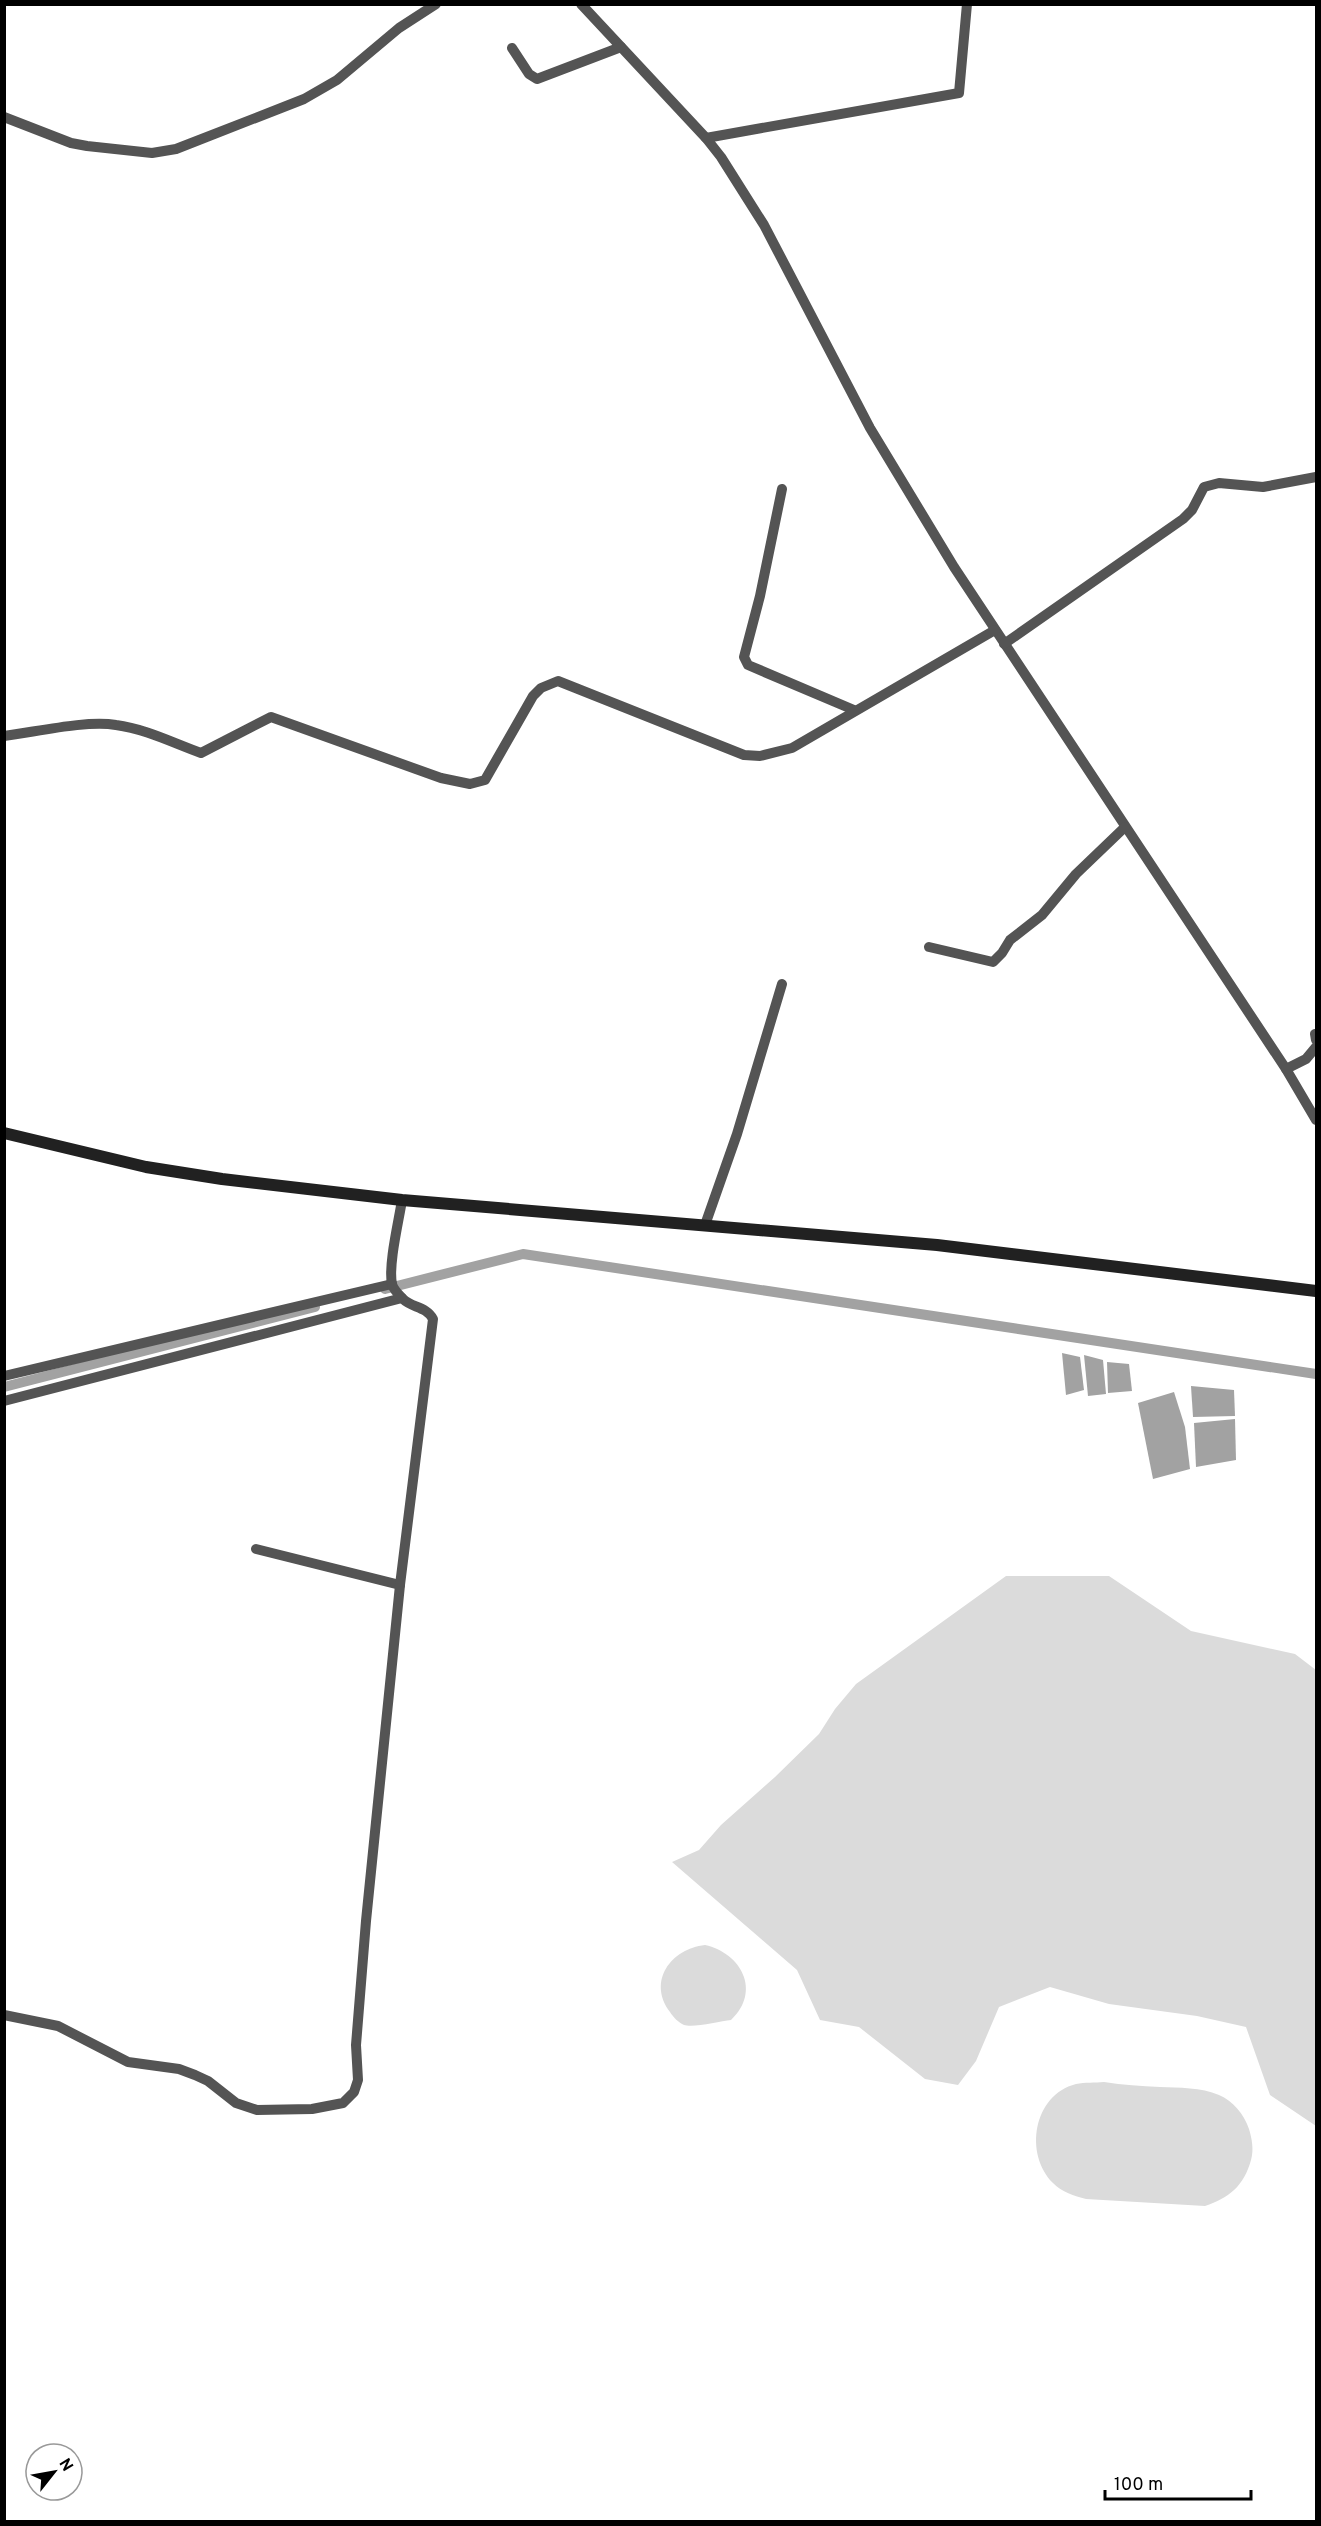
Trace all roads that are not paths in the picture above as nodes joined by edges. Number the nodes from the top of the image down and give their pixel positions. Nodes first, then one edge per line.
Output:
1 (436, 4) edge
2 (581, 4) edge
3 (967, 4) edge
4 (621, 47) junction
5 (512, 48) dead end
6 (4, 117) edge
7 (706, 138) junction
8 (1317, 477) edge
9 (782, 489) dead end
10 (995, 630) junction
11 (1004, 644) junction
12 (854, 710) junction
13 (4, 736) edge
14 (1125, 827) junction
15 (929, 947) dead end
16 (782, 984) dead end
17 (1317, 1047) edge
18 (1286, 1069) junction
19 (1317, 1120) edge
20 (4, 1133) edge
21 (402, 1200) junction
22 (705, 1225) junction
23 (396, 1290) junction
24 (1317, 1291) edge
25 (4, 1376) edge
26 (4, 1401) edge
27 (256, 1549) dead end
28 (400, 1585) junction
29 (4, 2015) edge

1 - 6 street
2 - 4 street
3 - 7 street
4 - 5 street
4 - 7 street
7 - 10 street
8 - 11 street
9 - 12 street
10 - 11 street
10 - 12 street
11 - 14 street
12 - 13 street
14 - 15 street
14 - 18 street
16 - 22 street
17 - 18 street
18 - 19 street
20 - 21 main road
21 - 22 main road
21 - 23 street
22 - 24 main road
23 - 25 street
23 - 26 street
23 - 28 street
27 - 28 street
28 - 29 street

